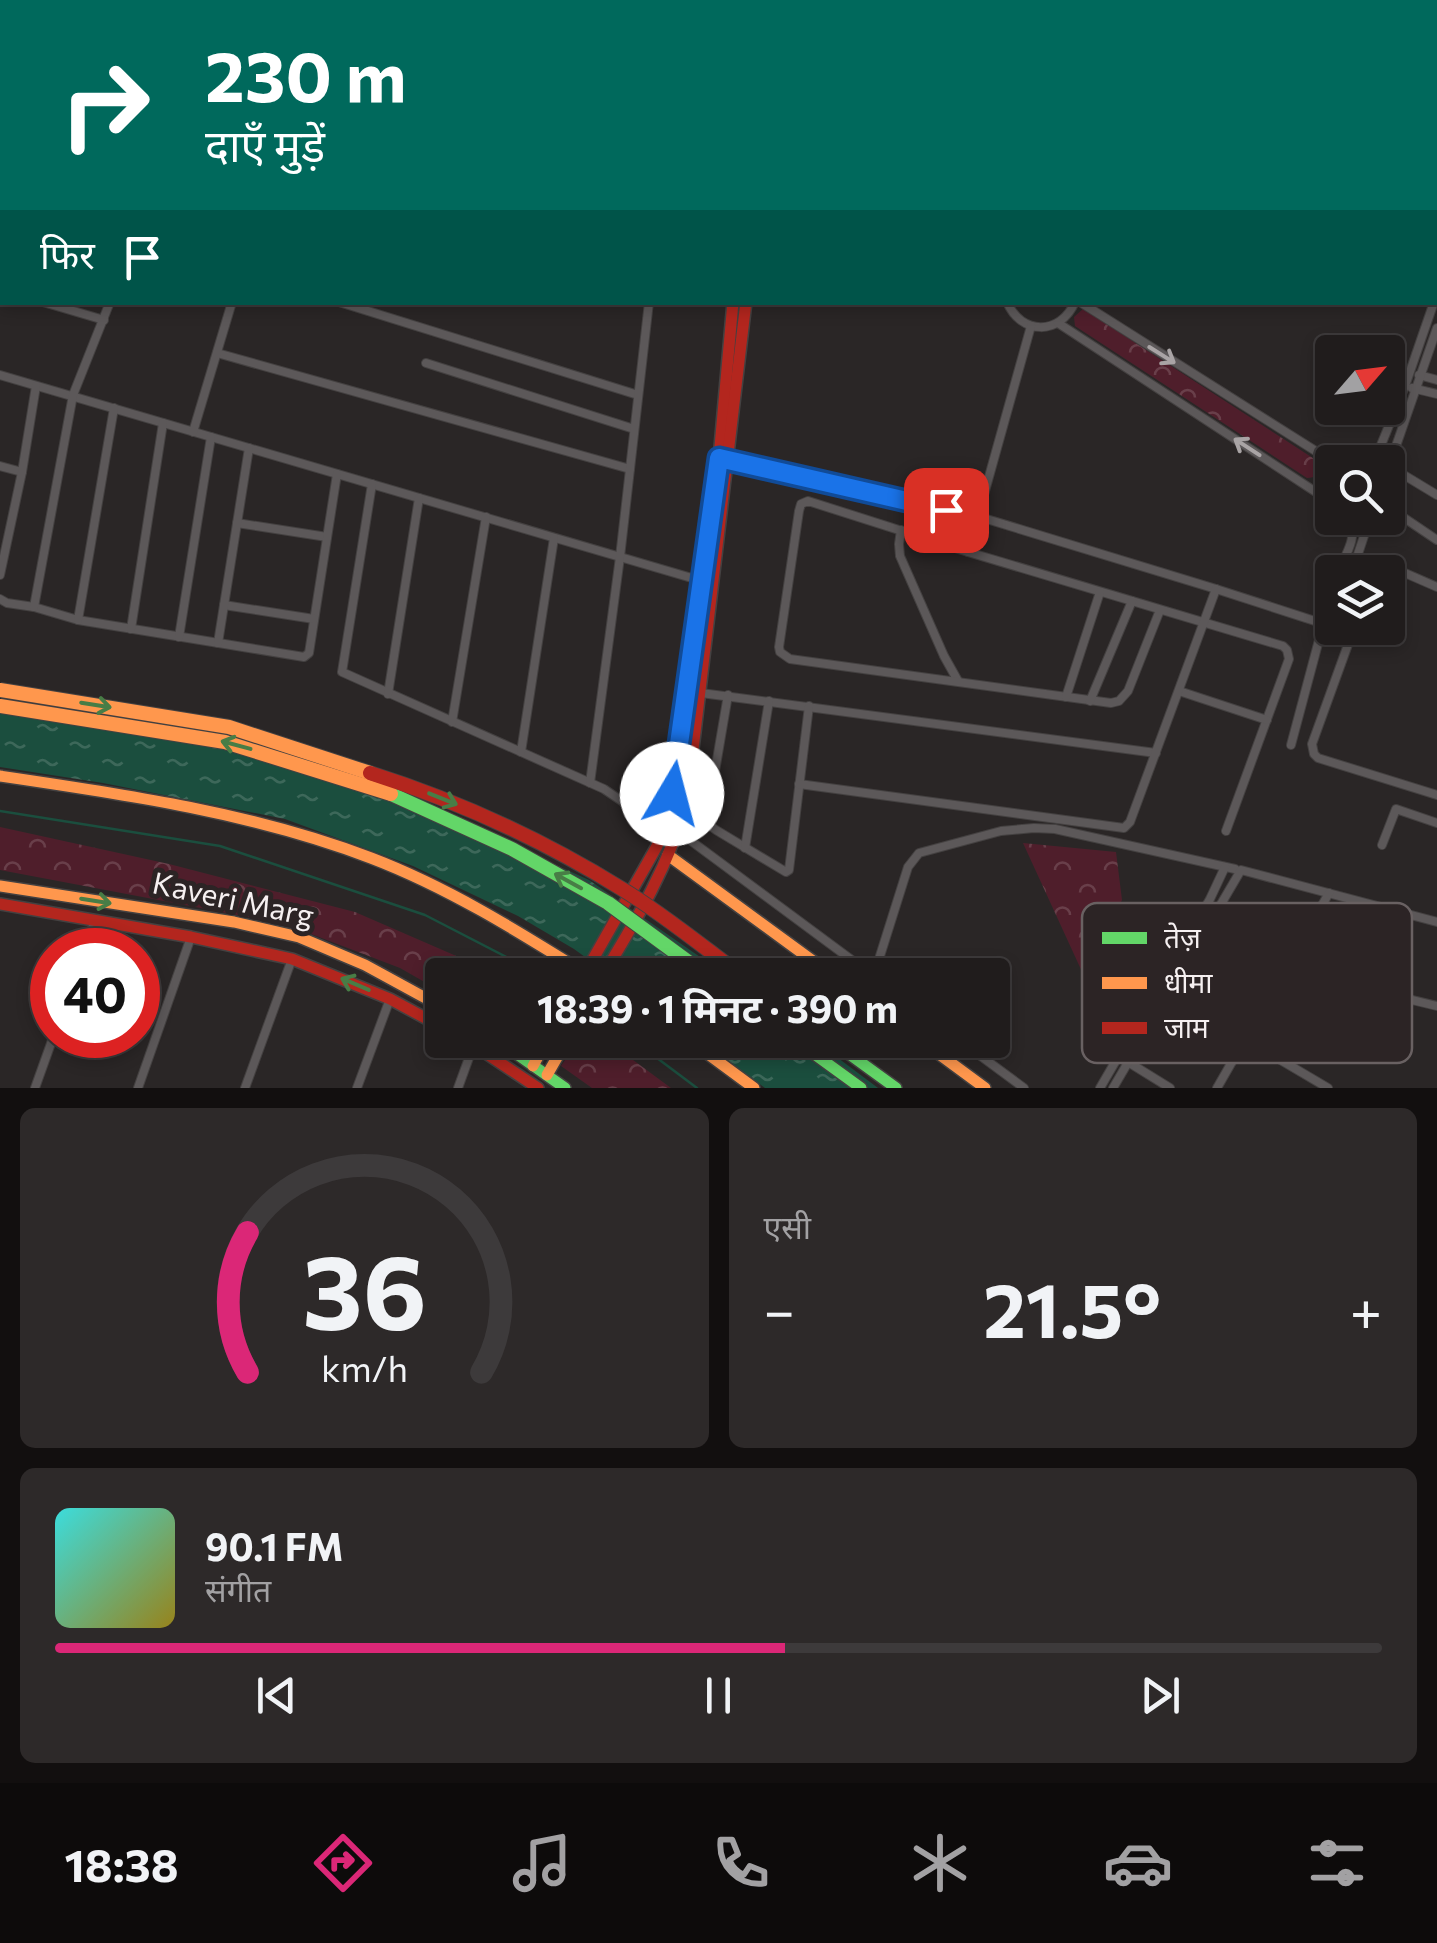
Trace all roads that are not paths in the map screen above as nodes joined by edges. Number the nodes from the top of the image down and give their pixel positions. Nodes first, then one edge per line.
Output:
1 (53, 305) edge
2 (109, 305) edge
3 (231, 305) edge
4 (349, 305) edge
5 (646, 305) edge
6 (733, 305) edge
7 (746, 305) edge
8 (1008, 305) edge
9 (1075, 305) edge
10 (1082, 305) edge
11 (1433, 305) edge
12 (104, 320) junction
13 (1058, 323) junction
14 (1031, 326) junction
15 (1437, 328) edge
16 (216, 353) junction
17 (426, 363) dead end
18 (1410, 372) junction
19 (0, 375) edge
20 (1421, 375) junction
21 (1437, 380) edge
22 (36, 386) junction
23 (1410, 387) junction
24 (1437, 394) edge
25 (73, 395) junction
26 (638, 395) junction
27 (114, 408) junction
28 (163, 423) junction
29 (634, 429) junction
30 (193, 432) junction
31 (211, 437) junction
32 (1382, 445) edge
33 (1394, 445) edge
34 (249, 448) junction
35 (1315, 451) edge
36 (724, 459) junction
37 (0, 466) edge
38 (630, 470) junction
39 (22, 472) junction
40 (337, 474) junction
41 (1405, 477) edge
42 (372, 484) junction
43 (1315, 494) edge
44 (1437, 495) edge
45 (419, 498) junction
46 (980, 517) junction
47 (486, 518) junction
48 (1405, 518) edge
49 (237, 523) junction
50 (902, 530) junction
51 (327, 537) junction
52 (554, 538) junction
53 (1437, 540) edge
54 (3, 544) edge
55 (968, 552) junction
56 (620, 556) junction
57 (1405, 573) edge
58 (0, 575) edge
59 (702, 580) junction
60 (1437, 587) edge
61 (1216, 589) junction
62 (1100, 592) junction
63 (0, 599) edge
64 (1132, 601) junction
65 (224, 605) junction
66 (34, 607) junction
67 (1160, 610) junction
68 (314, 619) junction
69 (78, 620) junction
70 (1315, 622) edge
71 (1204, 623) junction
72 (131, 629) junction
73 (179, 637) junction
74 (218, 643) junction
75 (1315, 645) edge
76 (1347, 645) edge
77 (958, 682) junction
78 (0, 690) edge
79 (1179, 691) junction
80 (701, 693) junction
81 (388, 694) junction
82 (728, 695) junction
83 (1066, 697) junction
84 (769, 700) junction
85 (1090, 701) junction
86 (0, 706) edge
87 (808, 706) junction
88 (1266, 720) junction
89 (452, 722) junction
90 (1291, 745) dead end
91 (521, 752) junction
92 (1156, 753) junction
93 (0, 776) edge
94 (590, 782) junction
95 (799, 784) junction
96 (1437, 796) edge
97 (1437, 823) edge
98 (663, 829) junction
99 (1226, 831) dead end
100 (679, 832) junction
101 (1382, 845) dead end
102 (745, 848) junction
103 (668, 855) junction
104 (0, 886) edge
105 (1329, 894) junction
106 (1208, 903) edge
107 (1222, 903) edge
108 (1324, 903) edge
109 (1364, 903) edge
110 (0, 905) edge
111 (1412, 916) edge
112 (95, 920) junction
113 (1437, 922) edge
114 (92, 928) edge
115 (191, 937) junction
116 (564, 958) edge
117 (594, 958) edge
118 (613, 958) edge
119 (683, 958) edge
120 (718, 958) edge
121 (809, 958) edge
122 (850, 958) edge
123 (878, 958) edge
124 (292, 959) junction
125 (390, 998) junction
126 (425, 998) edge
127 (1412, 1000) edge
128 (1437, 1006) edge
129 (425, 1018) edge
130 (46, 1058) edge
131 (466, 1058) edge
132 (497, 1058) edge
133 (514, 1058) edge
134 (551, 1058) edge
135 (713, 1058) edge
136 (819, 1058) edge
137 (855, 1058) edge
138 (945, 1058) edge
139 (983, 1058) edge
140 (1115, 1063) edge
141 (1127, 1063) edge
142 (1130, 1063) edge
143 (1231, 1063) edge
144 (1286, 1063) edge
145 (533, 1079) edge
146 (36, 1088) edge
147 (138, 1088) edge
148 (245, 1088) edge
149 (357, 1088) edge
150 (458, 1088) edge
151 (565, 1088) edge
152 (754, 1088) edge
153 (860, 1088) edge
154 (896, 1088) edge
155 (986, 1088) edge
156 (1024, 1088) edge
157 (1100, 1088) edge
158 (1113, 1088) edge
159 (1170, 1088) edge
160 (1217, 1088) edge
161 (1328, 1088) edge

1 - 12 street
2 - 12 street
3 - 16 street
4 - 26 street
5 - 26 street
6 - 36 main road
7 - 36 main road
8 - 14 street
9 - 13 street
10 -> 35 street
11 - 18 street
12 - 25 street
13 - 14 street
43 -> 13 street
14 - 46 street
15 - 20 street
16 - 30 street
16 - 38 street
17 - 29 street
18 - 20 street
18 - 23 street
19 - 22 street
20 - 21 street
20 - 23 street
22 - 25 street
22 - 39 street
23 - 24 street
23 - 32 street
23 - 33 street
25 - 27 street
25 - 66 street
26 - 29 street
27 - 28 street
27 - 69 street
28 - 30 street
28 - 72 street
29 - 38 street
30 - 31 street
31 - 34 street
31 - 73 street
34 - 40 street
34 - 49 street
36 - 46 street
36 - 59 main road
36 - 80 main road
37 - 39 street
38 - 56 street
39 - 54 street
40 - 42 street
40 - 51 street
41 - 44 street
42 - 45 street
42 - 81 street
45 - 47 street
45 - 81 street
46 - 55 street
46 - 61 street
47 - 52 street
47 - 89 street
48 - 53 street
49 - 51 street
49 - 65 street
50 - 55 street
50 - 77 street
50 - 77 street
51 - 68 street
52 - 56 street
52 - 91 street
54 - 58 street
55 - 62 street
56 - 59 street
56 - 94 street
57 - 60 street
59 - 98 main road
61 - 70 street
61 - 71 street
62 - 64 street
62 - 83 street
63 - 66 street
64 - 67 street
64 - 85 street
65 - 68 street
65 - 74 street
66 - 69 street
67 - 71 street
67 - 85 street
68 - 74 street
69 - 72 street
71 - 79 street
71 - 88 street
72 - 73 street
73 - 74 street
75 - 90 street
76 - 96 street
77 - 83 street
78 -> 120 main road, bridge
79 - 88 street
79 - 92 street
80 - 82 street
80 - 100 main road
81 - 89 street
82 - 84 street
82 - 102 street
83 - 85 street
84 - 87 street
84 - 102 street
119 -> 86 main road, bridge
87 - 92 street
87 - 95 street
88 - 99 street
89 - 91 street
91 - 94 street
92 - 95 street
93 - 116 main road
94 - 98 street
95 - 102 street
97 - 101 street
98 - 117 main road, bridge
100 - 103 main road
100 - 122 street
103 - 118 main road, bridge
103 - 121 main road
104 -> 126 main road, Kaveri Marg
105 - 107 street
105 - 108 street
105 - 109 street
106 - 123 street
110 - 112 main road, Kaveri Marg
111 - 113 street
112 - 114 street
112 - 115 main road, Kaveri Marg
115 - 124 main road, Kaveri Marg
115 - 147 street
125 -> 124 main road, Kaveri Marg
124 - 148 street
125 - 129 main road, Kaveri Marg
125 - 149 street
127 - 128 street
130 - 146 street
131 - 150 street
132 - 145 main road
133 - 145 main road
134 - 145 main road
135 - 152 main road
136 - 153 main road
137 - 154 main road
138 - 155 main road
139 - 156 street
140 - 157 street
141 - 158 street
142 - 159 street
143 - 160 street
144 - 161 street
145 - 151 main road

